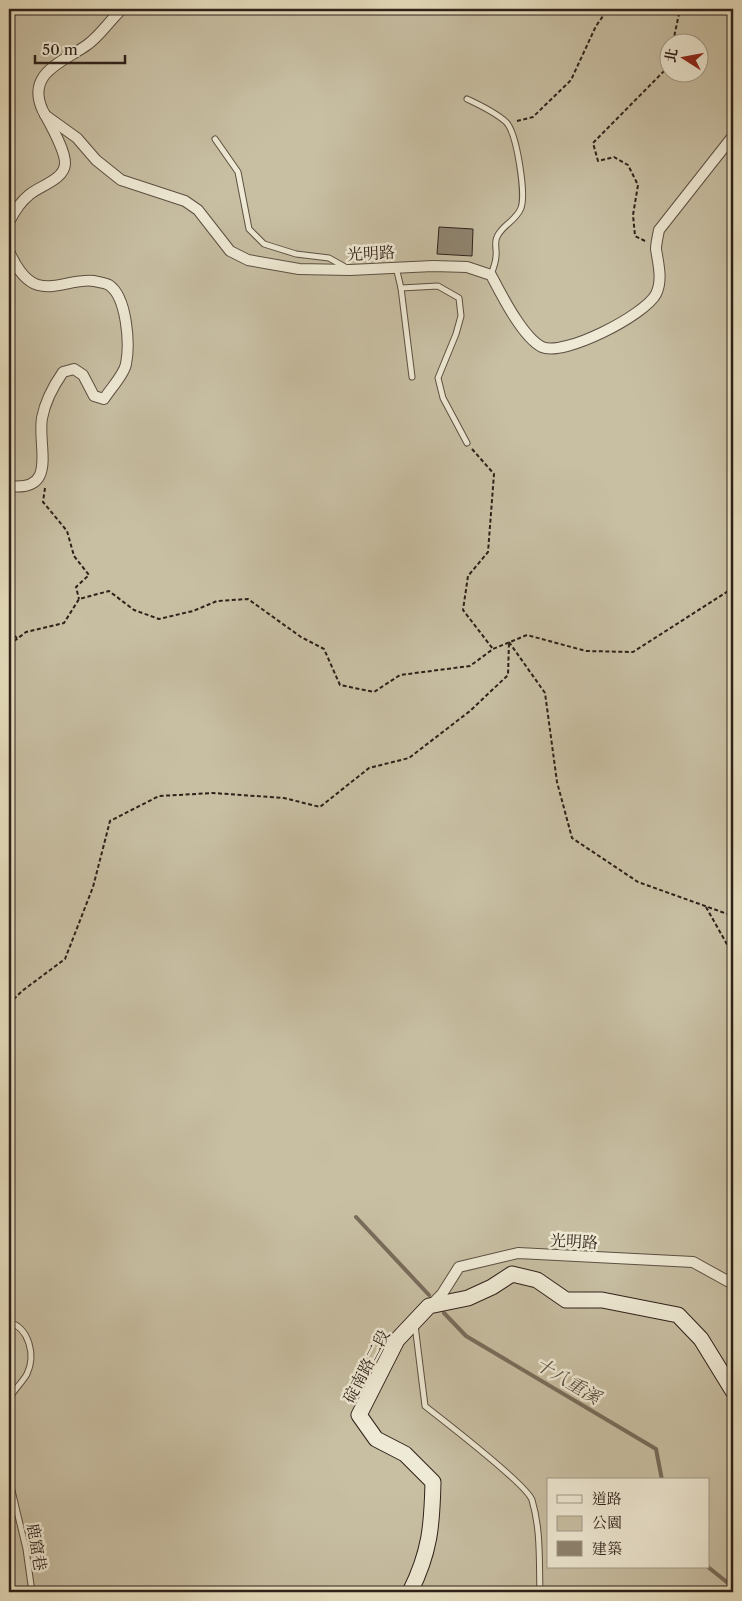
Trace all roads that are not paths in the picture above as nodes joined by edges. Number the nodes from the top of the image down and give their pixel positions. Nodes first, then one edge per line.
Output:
1 (122, 9) edge
2 (467, 99) dead end
3 (46, 115) junction
4 (733, 136) edge
5 (215, 139) dead end
6 (9, 222) edge
7 (9, 251) edge
8 (396, 266) junction
9 (350, 270) junction
10 (491, 275) junction
11 (401, 288) junction
12 (412, 378) dead end
13 (467, 443) road end
14 (9, 486) edge
15 (733, 1284) edge
16 (429, 1306) junction
17 (415, 1320) junction
18 (9, 1322) edge
19 (733, 1391) edge
20 (9, 1400) edge
21 (9, 1478) edge
22 (32, 1592) edge
23 (410, 1592) edge
24 (540, 1592) edge

1 - 3 street
2 - 10 lane
3 - 6 street
3 - 9 street, 光明路
4 - 10 street
5 - 9 lane
7 - 14 street
8 - 9 street, 光明路
8 - 10 street, 光明路
8 - 11 lane
11 - 12 lane
11 - 13 lane
15 - 16 street, 光明路
16 - 17 street, 碇南路二段
16 - 19 street
17 - 23 street, 碇南路二段
17 - 24 lane
18 - 20 lane
21 - 22 lane, 鹿窟巷

